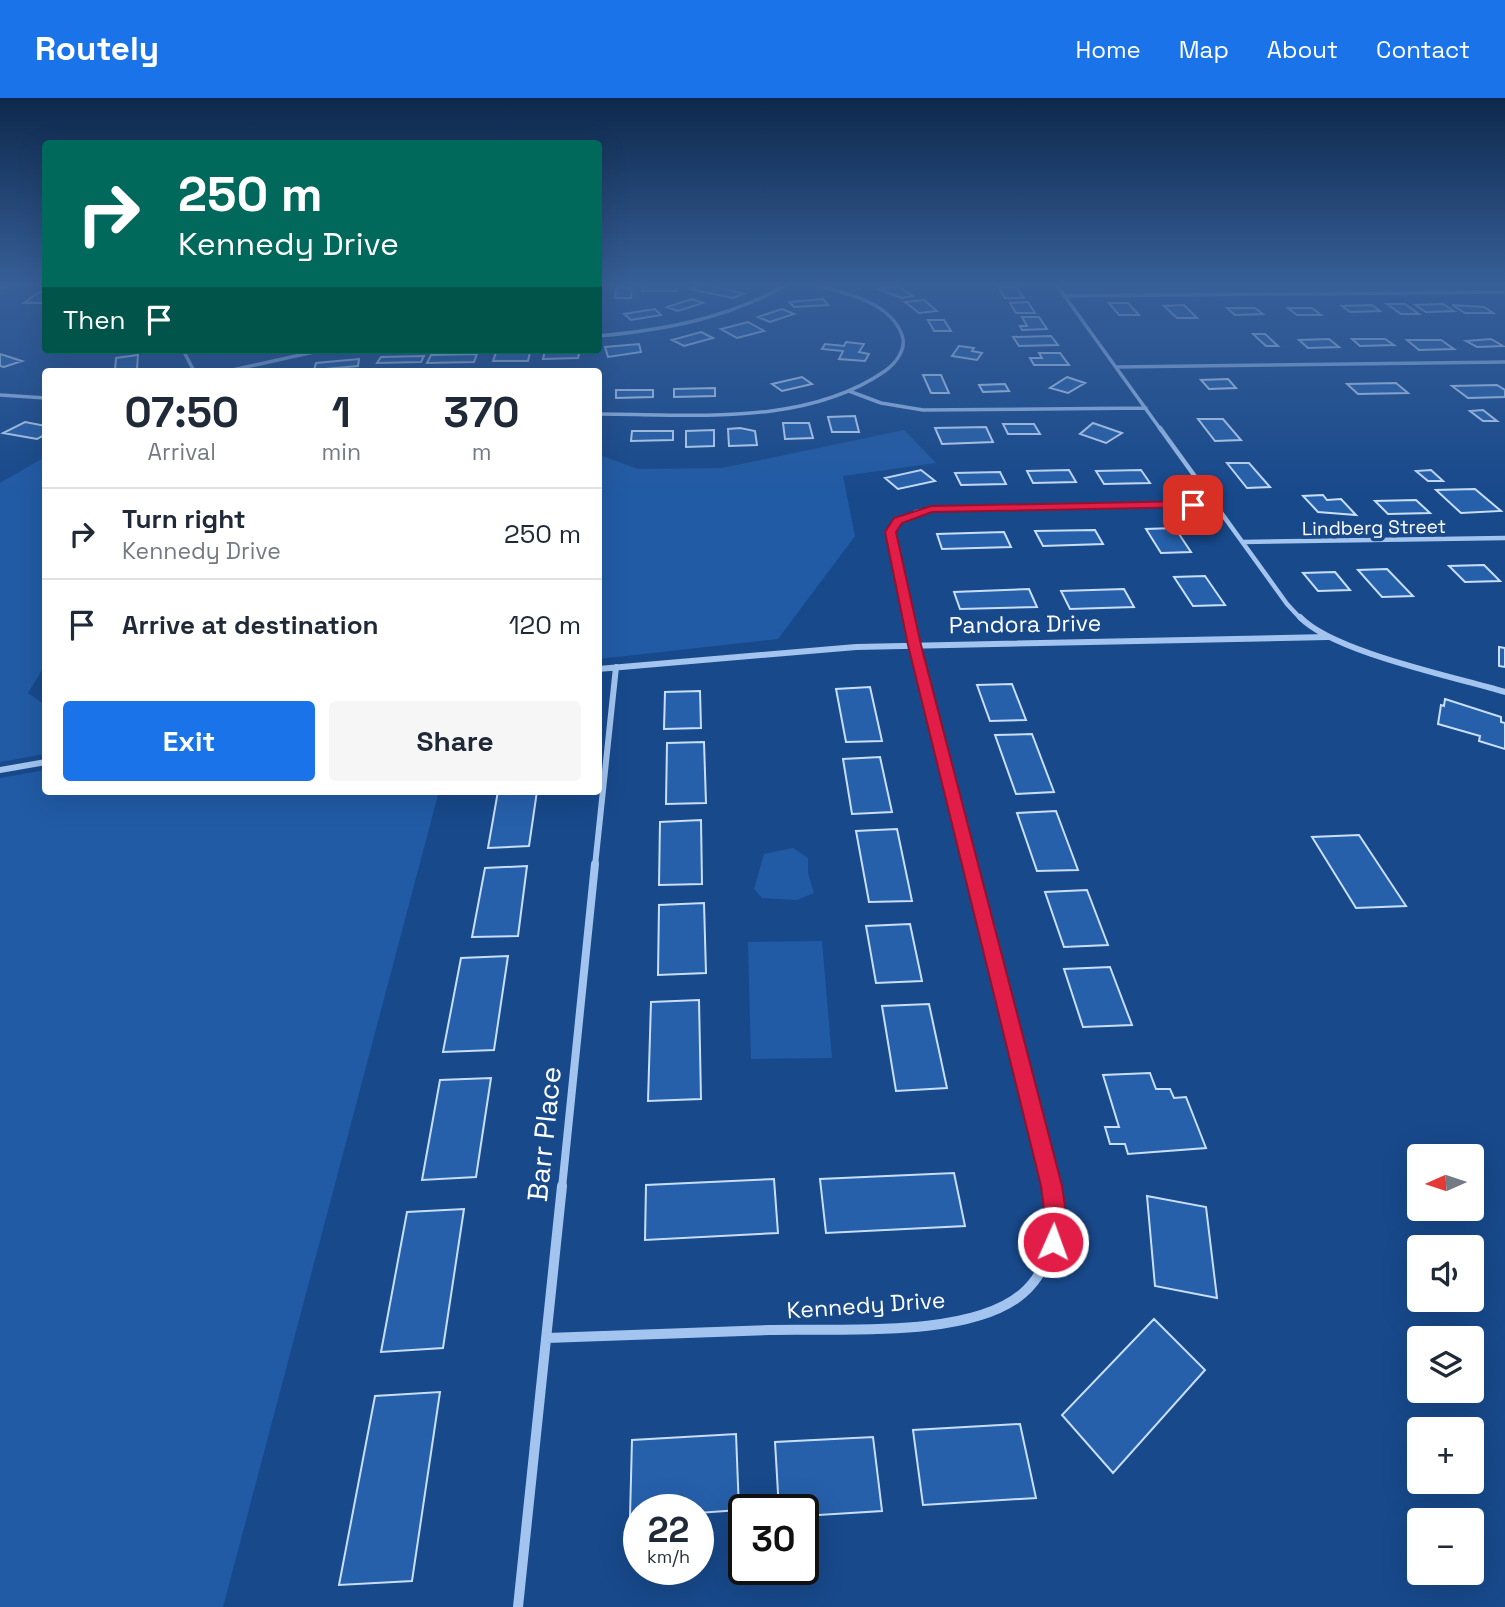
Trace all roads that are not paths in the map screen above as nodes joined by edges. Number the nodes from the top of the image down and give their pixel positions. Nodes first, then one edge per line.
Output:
1 (303, 354) edge
2 (900, 354) edge
3 (1108, 354) edge
4 (1505, 362) edge
5 (1117, 367) junction
6 (242, 368) edge
7 (849, 391) junction
8 (0, 395) edge
9 (42, 398) edge
10 (1146, 408) junction
11 (602, 414) edge
12 (1216, 504) junction
13 (1505, 538) edge
14 (1243, 542) junction
15 (1328, 637) junction
16 (915, 645) junction
17 (617, 667) junction
18 (602, 669) edge
19 (1505, 692) edge
20 (42, 763) edge
21 (0, 770) edge
22 (546, 1338) junction
23 (518, 1607) edge

1 - 6 street
2 - 7 street
3 - 5 street
4 - 5 street
5 - 10 street
7 - 10 street
7 - 11 street
8 - 9 street
10 - 12 street
12 - 14 street
12 - 16 street, Kennedy Drive
13 - 14 street, Lindberg Street
14 - 15 street
15 - 16 street, Pandora Drive
15 - 19 street
16 - 17 street, Pandora Drive
16 - 22 street, Kennedy Drive
17 - 18 street, Pandora Drive
17 - 22 street, Barr Place
20 - 21 street
22 - 23 street, Barr Place

